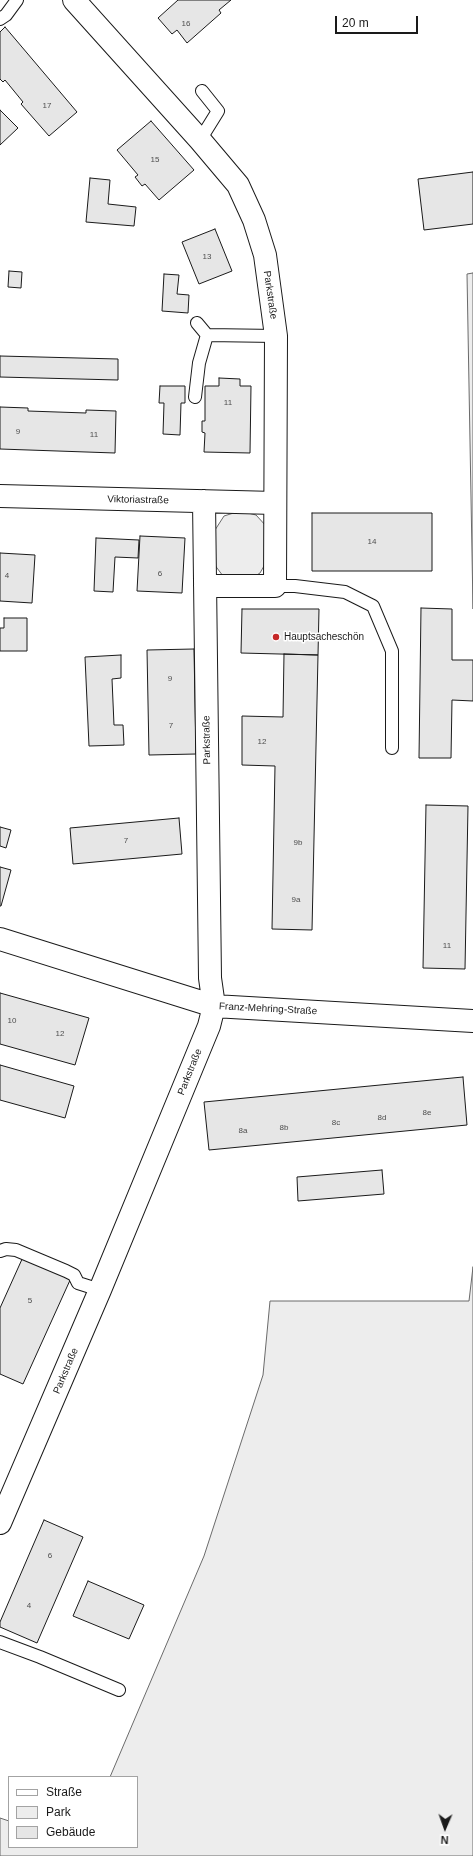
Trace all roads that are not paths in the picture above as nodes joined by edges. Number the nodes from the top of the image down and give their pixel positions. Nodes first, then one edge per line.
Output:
1 (17, 0) edge
2 (74, 0) edge
3 (0, 19) edge
4 (202, 91) dead end
5 (200, 140) junction
6 (197, 323) dead end
7 (207, 334) junction
8 (276, 336) junction
9 (195, 397) dead end
10 (0, 496) edge
11 (204, 501) junction
12 (275, 503) junction
13 (205, 586) junction
14 (275, 586) junction
15 (392, 748) dead end
16 (0, 939) edge
17 (214, 1006) junction
18 (473, 1021) edge
19 (0, 1251) edge
20 (100, 1290) junction
21 (0, 1523) edge
22 (0, 1642) edge
23 (120, 1690) dead end

1 - 3 lane
2 - 5 street, Parkstraße
4 - 5 lane
5 - 8 street, Parkstraße
6 - 7 lane
7 - 8 lane
7 - 9 lane
8 - 12 street, Parkstraße
10 - 11 street, Viktoriastraße
11 - 12 street, Viktoriastraße
11 - 13 street, Parkstraße
12 - 14 street, Parkstraße
13 - 14 street
13 - 17 street, Parkstraße
14 - 15 lane
16 - 17 street, Franz-Mehring-Straße
17 - 18 street, Franz-Mehring-Straße
17 - 20 street, Parkstraße
19 - 20 lane
20 - 21 street, Parkstraße
22 - 23 lane

